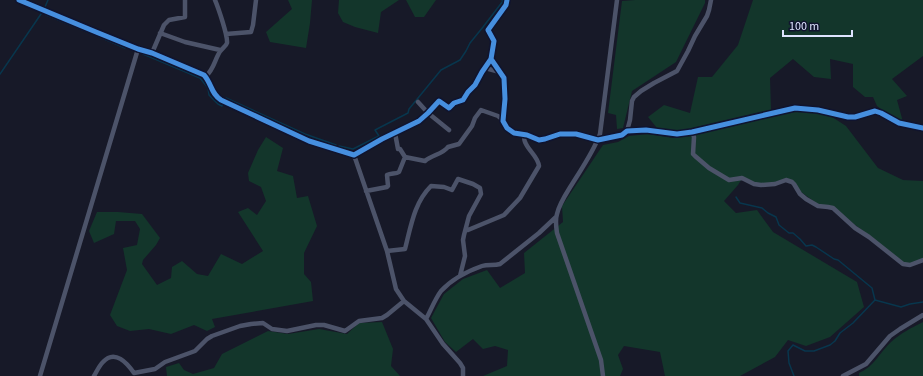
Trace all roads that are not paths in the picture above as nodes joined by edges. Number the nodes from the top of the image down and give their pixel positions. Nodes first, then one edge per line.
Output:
1 (19, 0) edge
2 (185, 0) edge
3 (215, 0) edge
4 (256, 0) edge
5 (507, 0) edge
6 (617, 0) edge
7 (711, 0) edge
8 (160, 33) junction
9 (226, 34) junction
10 (138, 49) junction
11 (220, 50) junction
12 (152, 53) junction
13 (491, 59) junction
14 (485, 68) junction
15 (501, 72) junction
16 (206, 76) junction
17 (418, 102) dead end
18 (428, 113) junction
19 (503, 120) junction
20 (923, 128) edge
21 (449, 130) dead end
22 (627, 131) junction
23 (692, 132) junction
24 (396, 133) junction
25 (524, 135) junction
26 (598, 140) junction
27 (354, 154) junction
28 (405, 157) junction
29 (366, 191) junction
30 (556, 217) junction
31 (466, 230) junction
32 (387, 251) junction
33 (923, 260) edge
34 (460, 276) junction
35 (404, 301) junction
36 (923, 316) edge
37 (426, 319) junction
38 (40, 376) edge
39 (94, 376) edge
40 (463, 376) edge
41 (603, 376) edge
42 (843, 376) edge

1 - 10 street
2 - 8 street
3 - 9 street
4 - 9 street
5 - 13 street
6 - 26 street
7 - 22 street
8 - 11 street
8 - 12 street
9 - 11 street
10 - 12 street
10 - 38 street
11 - 16 street
12 - 16 street
13 - 14 street
13 - 15 street
14 - 15 street
14 - 18 street
15 - 19 street
16 - 27 street
17 - 18 street
18 - 21 street
18 - 24 street
19 - 25 street
19 - 28 street
20 - 23 street
22 - 23 street
22 - 26 street
23 - 33 street
24 - 27 street
24 - 28 street
25 - 26 street
25 - 31 street
26 - 30 street
27 - 29 street
28 - 29 street
29 - 32 street
30 - 34 street
30 - 41 street
31 - 32 street
31 - 34 street
32 - 35 street
34 - 37 street
35 - 37 street
35 - 39 street
36 - 42 street
37 - 40 street

